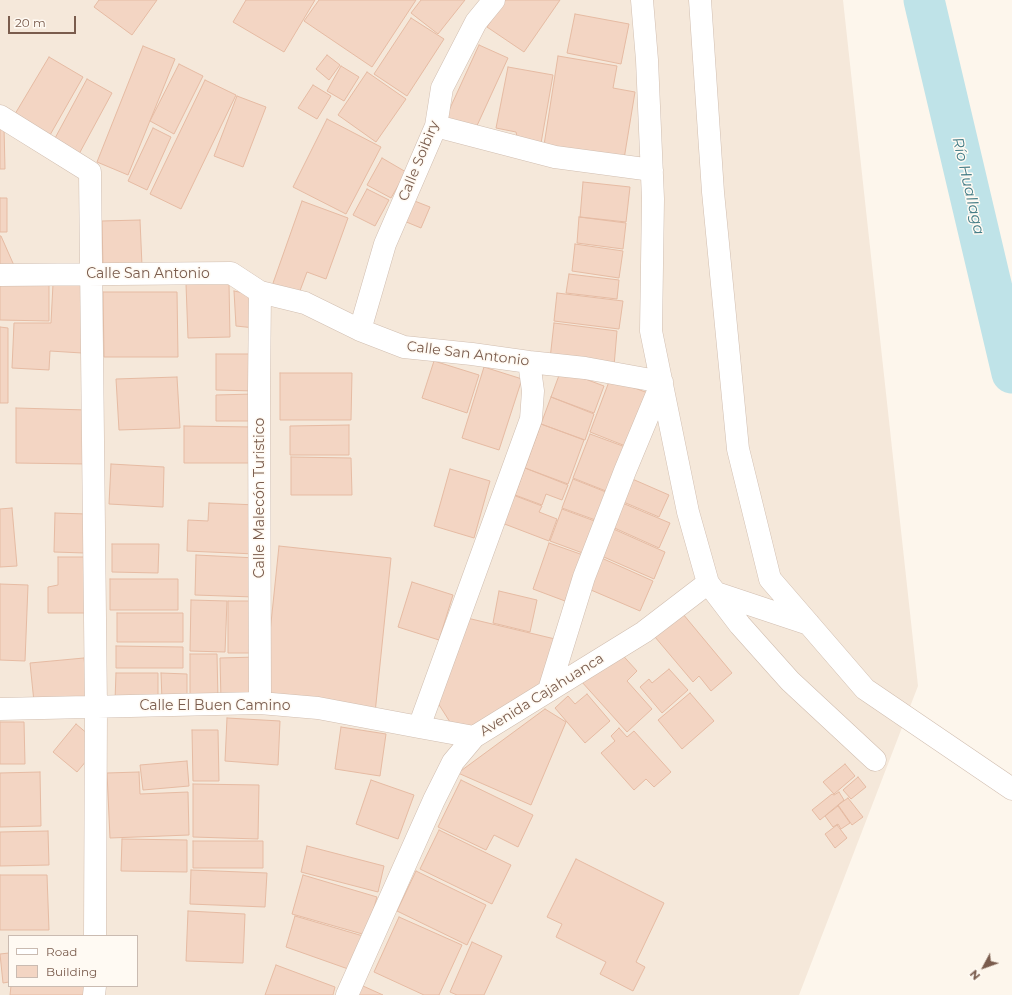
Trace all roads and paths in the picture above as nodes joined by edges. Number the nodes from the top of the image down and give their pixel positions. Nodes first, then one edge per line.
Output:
1 (494, 0) edge
2 (642, 0) edge
3 (700, 0) edge
4 (0, 116) edge
5 (436, 126) junction
6 (652, 170) junction
7 (91, 274) junction
8 (0, 275) edge
9 (260, 292) junction
10 (360, 330) junction
11 (529, 362) junction
12 (662, 382) junction
13 (712, 588) junction
14 (809, 624) junction
15 (549, 690) junction
16 (260, 703) junction
17 (96, 707) junction
18 (0, 709) edge
19 (419, 727) junction
20 (474, 736) junction
21 (875, 760) dead end
22 (1012, 789) edge
23 (95, 935) edge
24 (347, 995) edge

1 - 5 street, Calle Soibiry
2 - 6 street
3 - 14 street
4 - 7 street
5 - 6 street
5 - 10 street, Calle Soibiry
6 - 12 street
7 - 8 street, Calle San Antonio
7 - 9 street, Calle San Antonio
7 - 17 street
9 - 10 street, Calle San Antonio
9 - 16 street, Calle Malecón Turistico
10 - 11 street, Calle San Antonio
11 - 12 street, Calle San Antonio
11 - 19 street
12 - 13 street
12 - 15 street
13 - 14 street
13 - 15 street, Avenida Cajahuanca
13 - 21 street
14 - 22 street
15 - 20 street, Avenida Cajahuanca
16 - 17 street, Calle El Buen Camino
16 - 19 street, Calle El Buen Camino
17 - 18 street, Calle El Buen Camino
17 - 23 street
19 - 20 street, Calle El Buen Camino
20 - 24 street, Avenida Cajahuanca

